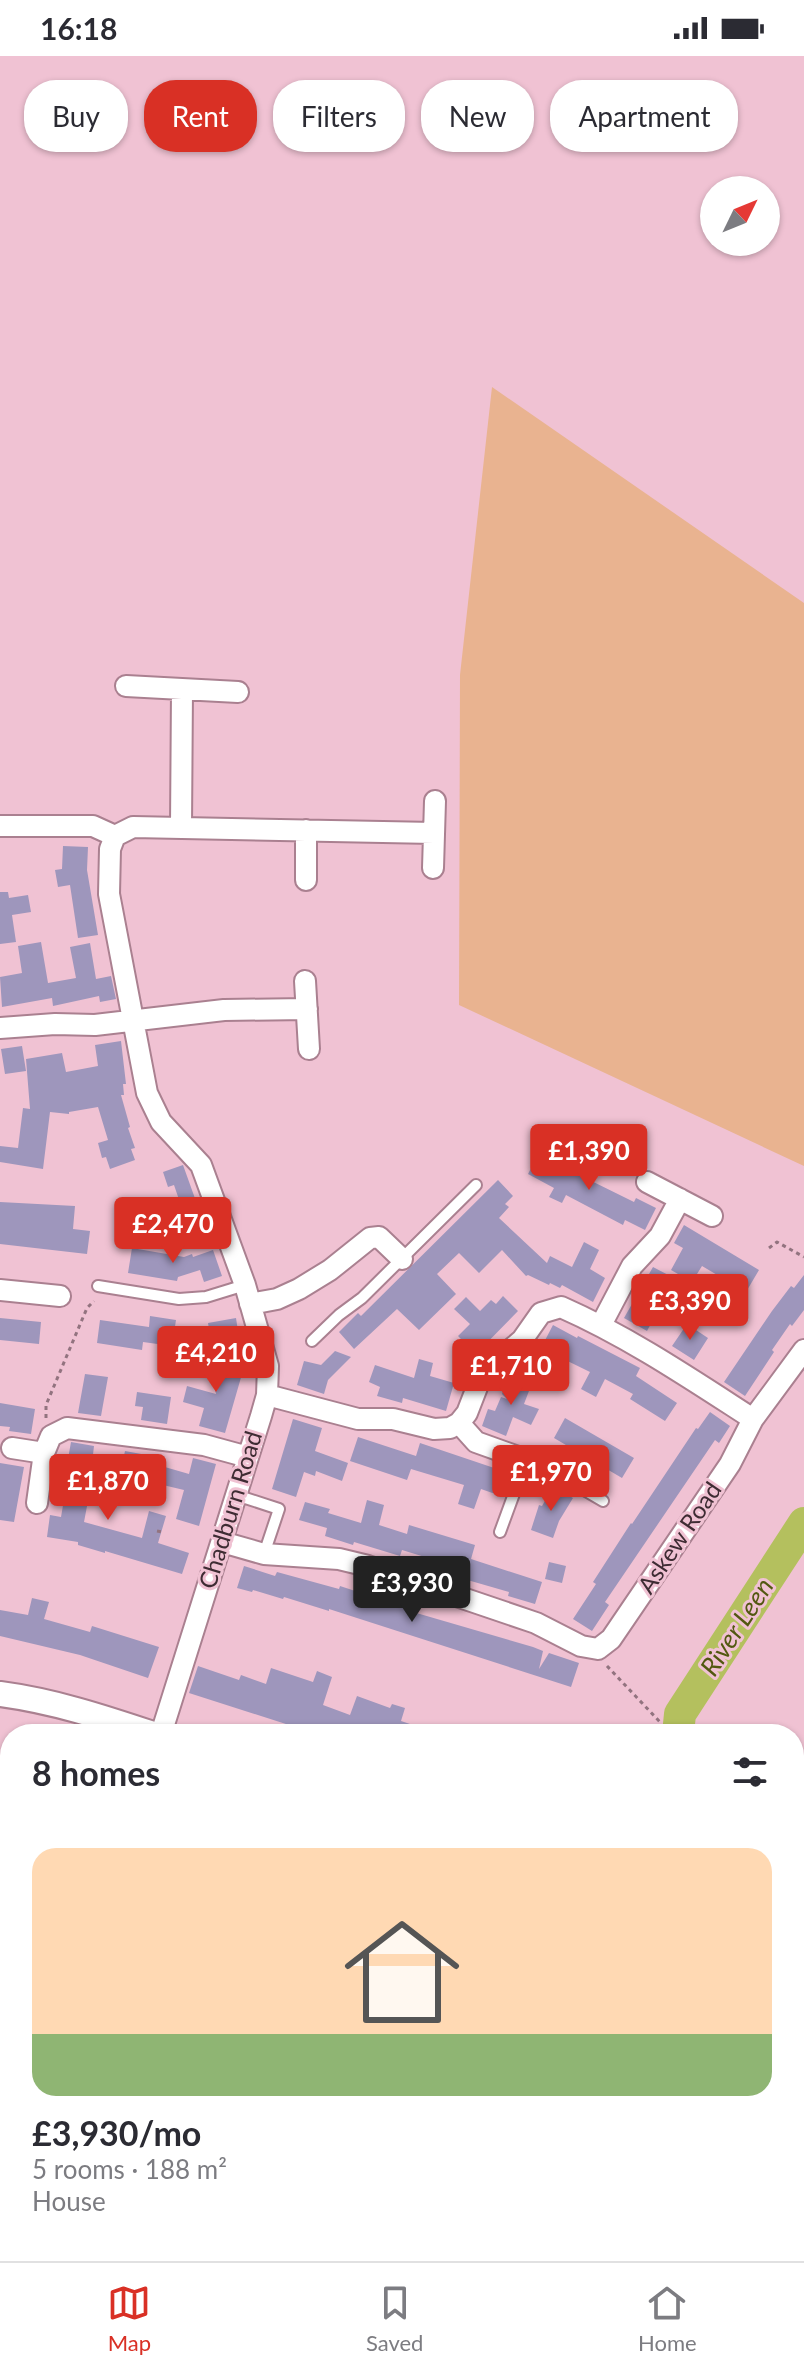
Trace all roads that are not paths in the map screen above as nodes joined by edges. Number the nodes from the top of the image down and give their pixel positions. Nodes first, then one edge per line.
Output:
1 (126, 686) dead end
2 (182, 690) junction
3 (238, 692) dead end
4 (435, 801) dead end
5 (0, 826) edge
6 (181, 827) junction
7 (306, 830) junction
8 (434, 833) junction
9 (115, 836) junction
10 (433, 868) dead end
11 (306, 880) dead end
12 (305, 981) dead end
13 (307, 1009) junction
14 (131, 1020) junction
15 (0, 1028) edge
16 (309, 1049) dead end
17 (647, 1182) dead end
18 (476, 1185) dead end
19 (680, 1199) junction
20 (712, 1216) dead end
21 (402, 1259) junction
22 (98, 1286) dead end
23 (0, 1290) edge
24 (247, 1295) junction
25 (60, 1296) dead end
26 (601, 1325) junction
27 (312, 1341) dead end
28 (804, 1350) edge
29 (267, 1395) junction
30 (753, 1419) junction
31 (459, 1423) junction
32 (48, 1445) junction
33 (12, 1448) dead end
34 (248, 1457) junction
35 (532, 1462) junction
36 (560, 1476) joint
37 (236, 1495) junction
38 (603, 1501) dead end
39 (37, 1503) dead end
40 (500, 1532) dead end
41 (222, 1542) junction
42 (264, 1554) junction
43 (0, 1694) edge
44 (123, 1724) edge
45 (164, 1724) edge

1 - 2 street
2 - 3 street
2 - 6 street
4 - 8 street
5 - 9 street
6 - 7 street
6 - 9 street
7 - 8 street
7 - 11 street
8 - 10 street
9 - 14 street, Chadburn Road
12 - 13 street
13 - 14 street
13 - 16 street
14 - 15 street
14 - 24 street, Chadburn Road
17 - 19 street
18 - 21 lane
19 - 20 street
19 - 26 street
21 - 24 street
21 - 27 lane
22 - 24 lane
23 - 25 street
24 - 29 street, Chadburn Road
26 - 30 street
26 - 31 street
28 - 30 street, Askew Road
29 - 31 street
29 - 34 street, Chadburn Road
30 - 42 street, Askew Road
31 - 35 street
32 - 33 street
32 - 34 street
32 - 39 street
34 - 37 street, Chadburn Road
35 - 36 street
35 - 40 lane
36 - 38 lane
37 - 41 street, Chadburn Road
37 - 42 lane
41 - 42 street
41 - 45 street, Chadburn Road
43 - 44 street

